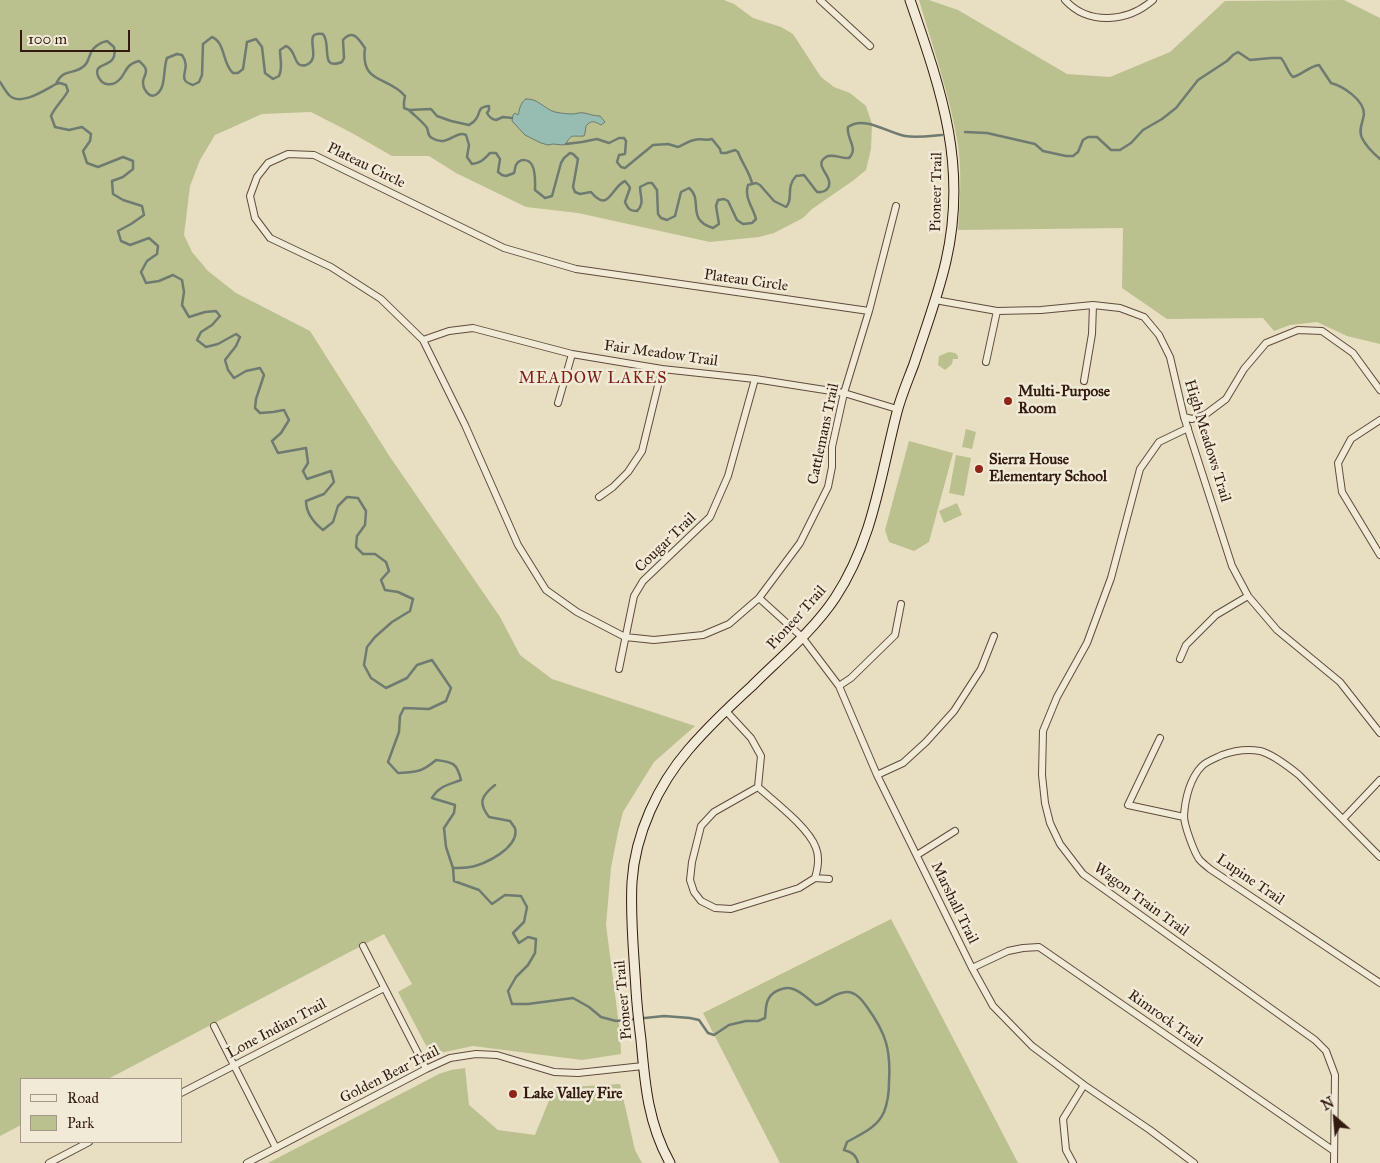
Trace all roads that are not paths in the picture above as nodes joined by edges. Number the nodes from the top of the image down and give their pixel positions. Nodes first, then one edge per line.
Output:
1 (820, 0) edge
2 (910, 0) edge
3 (1065, 0) edge
4 (1153, 0) edge
5 (870, 46) dead end
6 (896, 206) dead end
7 (934, 300) junction
8 (1093, 305) junction
9 (997, 311) junction
10 (869, 312) junction
11 (423, 340) junction
12 (572, 354) junction
13 (986, 362) dead end
14 (662, 368) junction
15 (754, 379) junction
16 (1084, 382) dead end
17 (1380, 390) edge
18 (844, 393) junction
19 (558, 403) dead end
20 (897, 409) junction
21 (1184, 417) junction
22 (1380, 420) edge
23 (1188, 428) junction
24 (599, 497) dead end
25 (1380, 555) edge
26 (1248, 596) junction
27 (759, 598) junction
28 (901, 604) dead end
29 (802, 636) junction
30 (994, 636) dead end
31 (625, 637) junction
32 (1180, 659) dead end
33 (619, 669) dead end
34 (838, 686) junction
35 (726, 711) junction
36 (1380, 733) edge
37 (1160, 738) dead end
38 (877, 775) junction
39 (1380, 780) edge
40 (758, 787) junction
41 (1184, 817) junction
42 (1343, 819) junction
43 (954, 831) dead end
44 (917, 855) junction
45 (1380, 857) edge
46 (815, 878) junction
47 (829, 880) dead end
48 (363, 946) dead end
49 (972, 968) junction
50 (1380, 983) edge
51 (384, 988) junction
52 (214, 1026) dead end
53 (234, 1066) junction
54 (643, 1066) junction
55 (426, 1068) junction
56 (1084, 1085) junction
57 (182, 1093) edge
58 (88, 1143) edge
59 (276, 1148) junction
60 (1334, 1151) junction
61 (49, 1163) edge
62 (248, 1163) edge
63 (670, 1163) edge
64 (1072, 1163) edge
65 (1194, 1163) edge
66 (1334, 1163) edge

1 - 5 street
2 - 7 main road, Pioneer Trail
3 - 4 street
6 - 10 street, Cattlemans Trail
7 - 9 street, High Meadows Trail
7 - 20 main road, Pioneer Trail
8 - 9 street, High Meadows Trail
8 - 16 street
8 - 21 street, High Meadows Trail
9 - 13 street
10 - 11 street, Plateau Circle
10 - 18 street, Cattlemans Trail
11 - 12 street, Fair Meadow Trail
11 - 31 street, Plateau Circle
12 - 14 street, Fair Meadow Trail
12 - 19 street
14 - 15 street, Fair Meadow Trail
14 - 24 street
15 - 18 street, Fair Meadow Trail
15 - 31 street, Cougar Trail
17 - 21 street
18 - 20 street, Fair Meadow Trail
18 - 27 street, Cattlemans Trail
20 - 29 main road, Pioneer Trail
21 - 23 street, High Meadows Trail
22 - 25 street
23 - 26 street, High Meadows Trail
23 - 60 street, Wagon Train Trail
26 - 32 street
26 - 36 street, High Meadows Trail
27 - 29 street, Marshall Trail
27 - 31 street, Cattlemans Trail
28 - 34 street
29 - 34 street, Marshall Trail
29 - 35 main road, Pioneer Trail
30 - 38 street
31 - 33 street, Cougar Trail
34 - 38 street, Marshall Trail
35 - 40 street
35 - 54 main road, Pioneer Trail
37 - 41 street
38 - 44 street, Marshall Trail
39 - 42 street
40 - 46 street
40 - 46 street
41 - 42 street, Lupine Trail
41 - 50 street, Lupine Trail
42 - 45 street, Lupine Trail
43 - 44 street
44 - 49 street, Marshall Trail
46 - 47 street
48 - 51 street
49 - 56 street, Marshall Trail
49 - 60 street, Rimrock Trail
51 - 53 street, Lone Indian Trail
51 - 55 street
52 - 53 street
53 - 57 street, Lone Indian Trail
53 - 59 street
54 - 55 street, Golden Bear Trail
54 - 63 main road, Pioneer Trail
55 - 59 street, Golden Bear Trail
56 - 64 street
56 - 65 street, Marshall Trail
58 - 61 street
59 - 62 street, Golden Bear Trail
60 - 66 street, Wagon Train Trail

